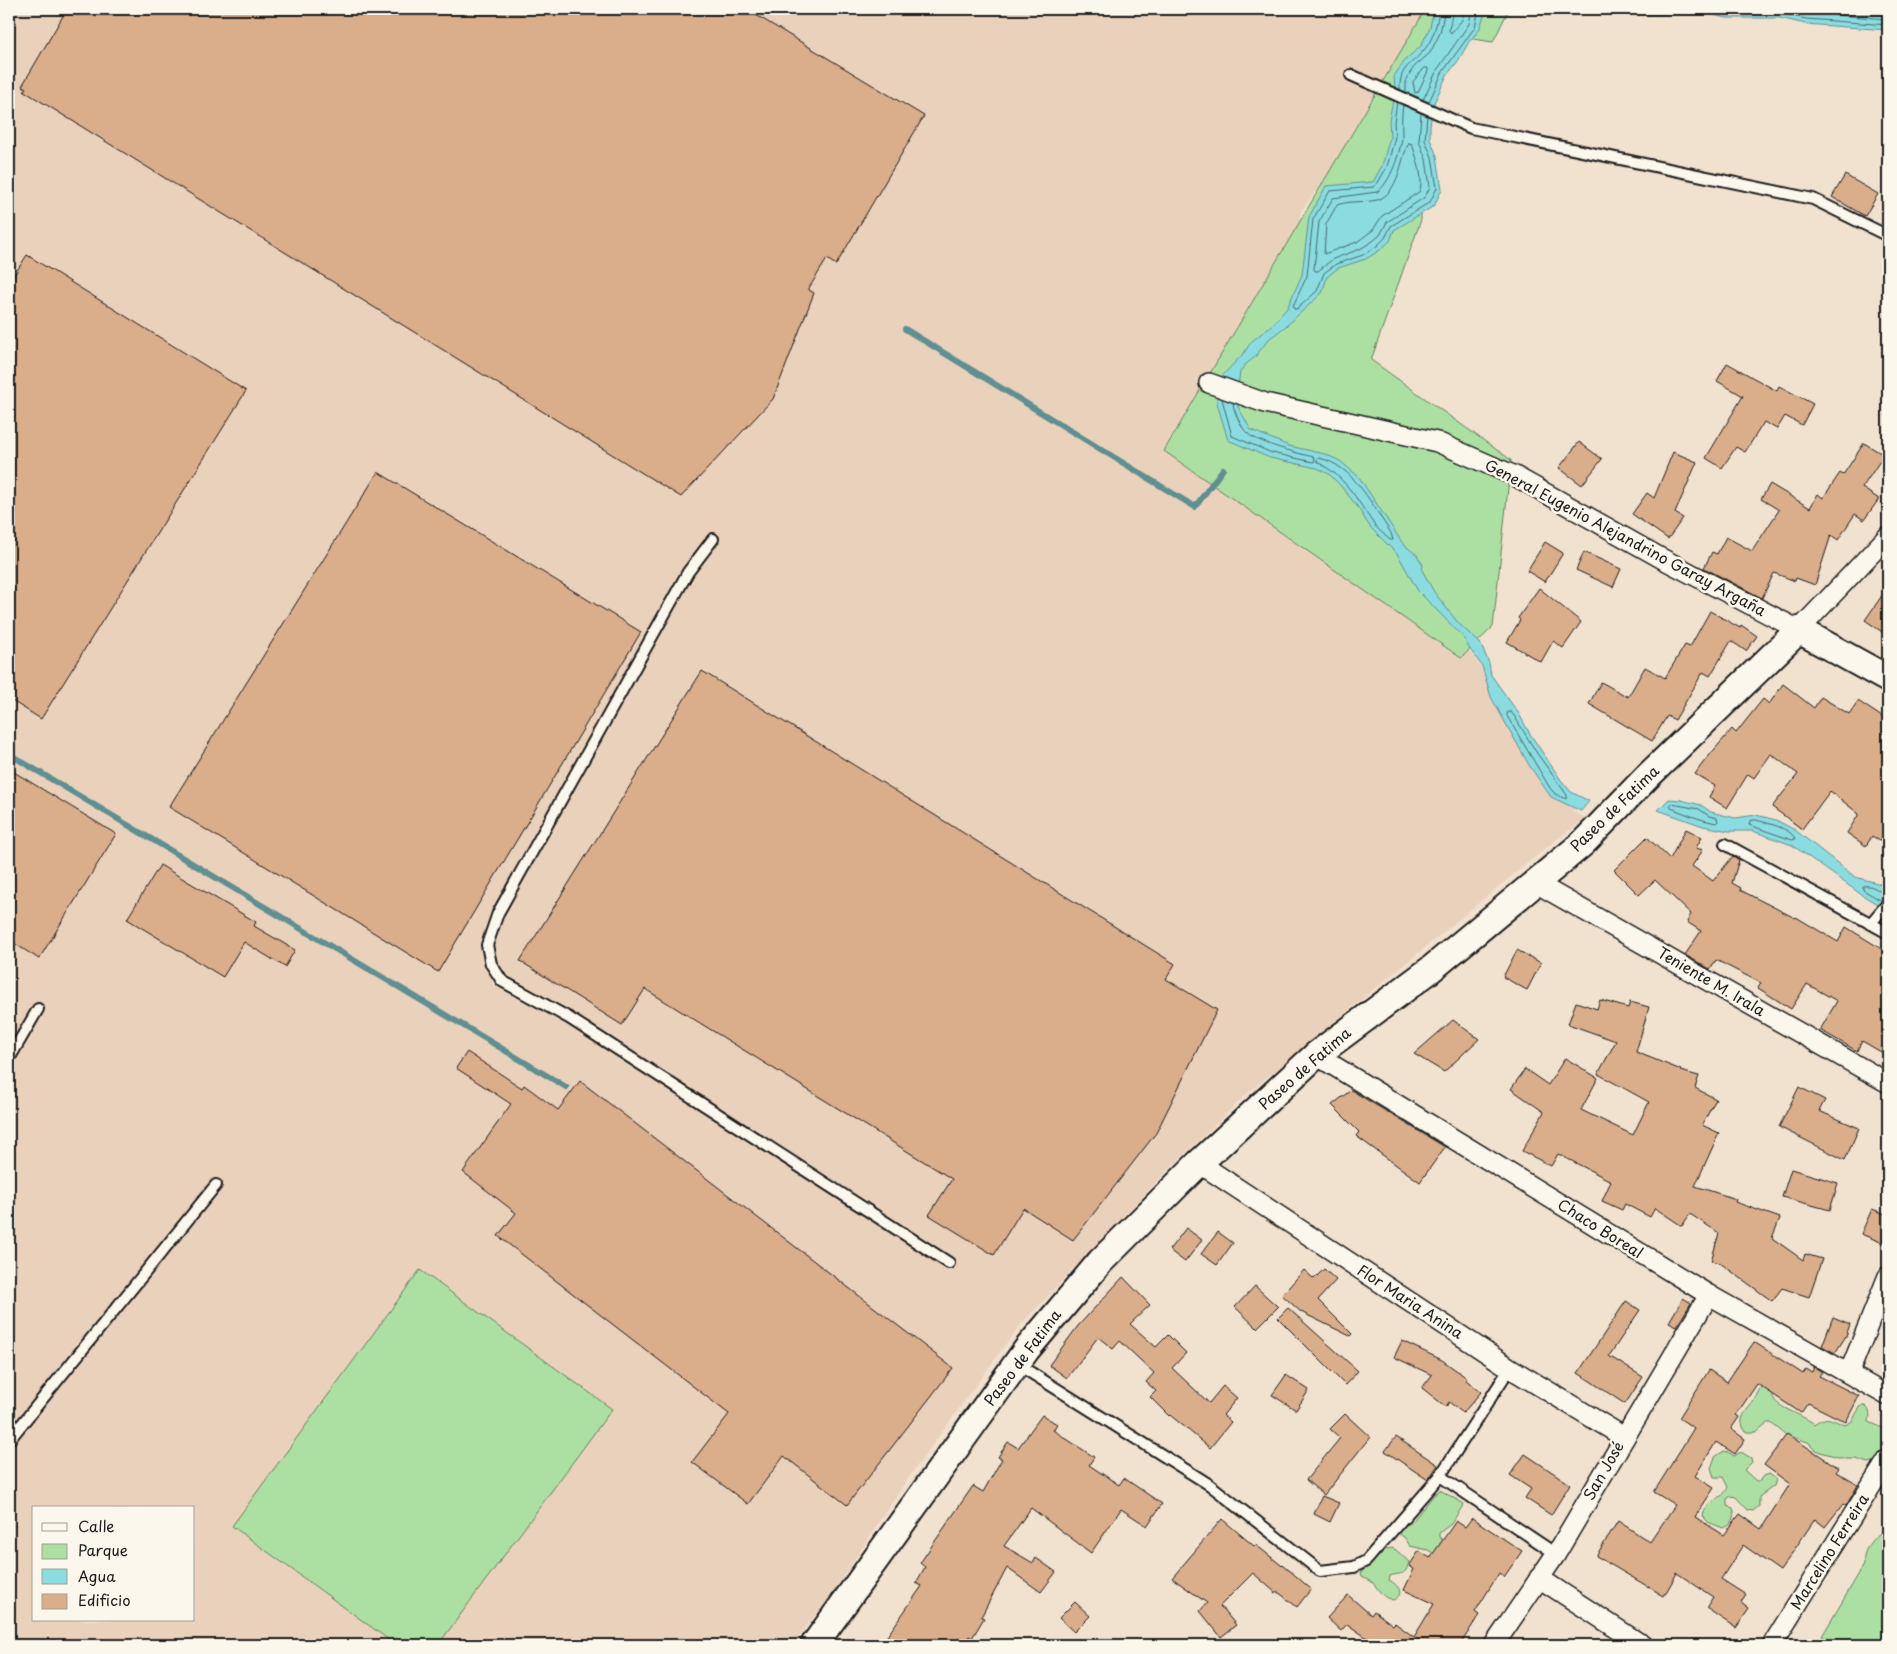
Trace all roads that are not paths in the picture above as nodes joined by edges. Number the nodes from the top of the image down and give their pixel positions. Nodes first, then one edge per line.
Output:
1 (1351, 75) dead end
2 (1888, 236) edge
3 (1209, 382) dead end
4 (1888, 536) edge
5 (712, 539) dead end
6 (1799, 630) junction
7 (1888, 678) edge
8 (1725, 844) dead end
9 (1534, 882) junction
10 (1888, 903) edge
11 (1870, 924) junction
12 (1888, 933) edge
13 (38, 1009) dead end
14 (1316, 1055) junction
15 (9, 1059) edge
16 (1888, 1083) edge
17 (1199, 1163) junction
18 (216, 1185) dead end
19 (949, 1263) dead end
20 (1888, 1276) edge
21 (1709, 1295) junction
22 (1016, 1364) junction
23 (1510, 1368) junction
24 (1849, 1373) junction
25 (1888, 1396) edge
26 (1624, 1437) junction
27 (9, 1440) edge
28 (1888, 1459) edge
29 (1440, 1476) junction
30 (1556, 1554) junction
31 (1539, 1578) junction
32 (814, 1645) edge
33 (1494, 1645) edge
34 (1642, 1645) edge
35 (1772, 1645) edge

1 - 2 lane
3 - 6 street, General Eugenio Alejandrino Garay Argaña
4 - 6 street, Paseo de Fatima
5 - 19 lane
6 - 7 street, General Eugenio Alejandrino Garay Argaña
6 - 9 street, Paseo de Fatima
8 - 11 lane
9 - 14 street, Paseo de Fatima
9 - 16 street, Teniente M. Irala
10 - 11 lane
11 - 12 lane
13 - 15 lane
14 - 17 street, Paseo de Fatima
14 - 21 street, Chaco Boreal
17 - 22 street, Paseo de Fatima
17 - 23 street, Flor Maria Anina
18 - 27 lane
20 - 24 street
21 - 24 street, Chaco Boreal
21 - 26 street, San José
22 - 29 lane
22 - 32 street, Paseo de Fatima
23 - 26 street, Flor Maria Anina
23 - 29 lane
24 - 25 street, Chaco Boreal
26 - 30 street, San José
28 - 35 street, Marcelino Ferreira
29 - 30 lane
30 - 31 street, San José
31 - 33 street, San José
31 - 34 street

